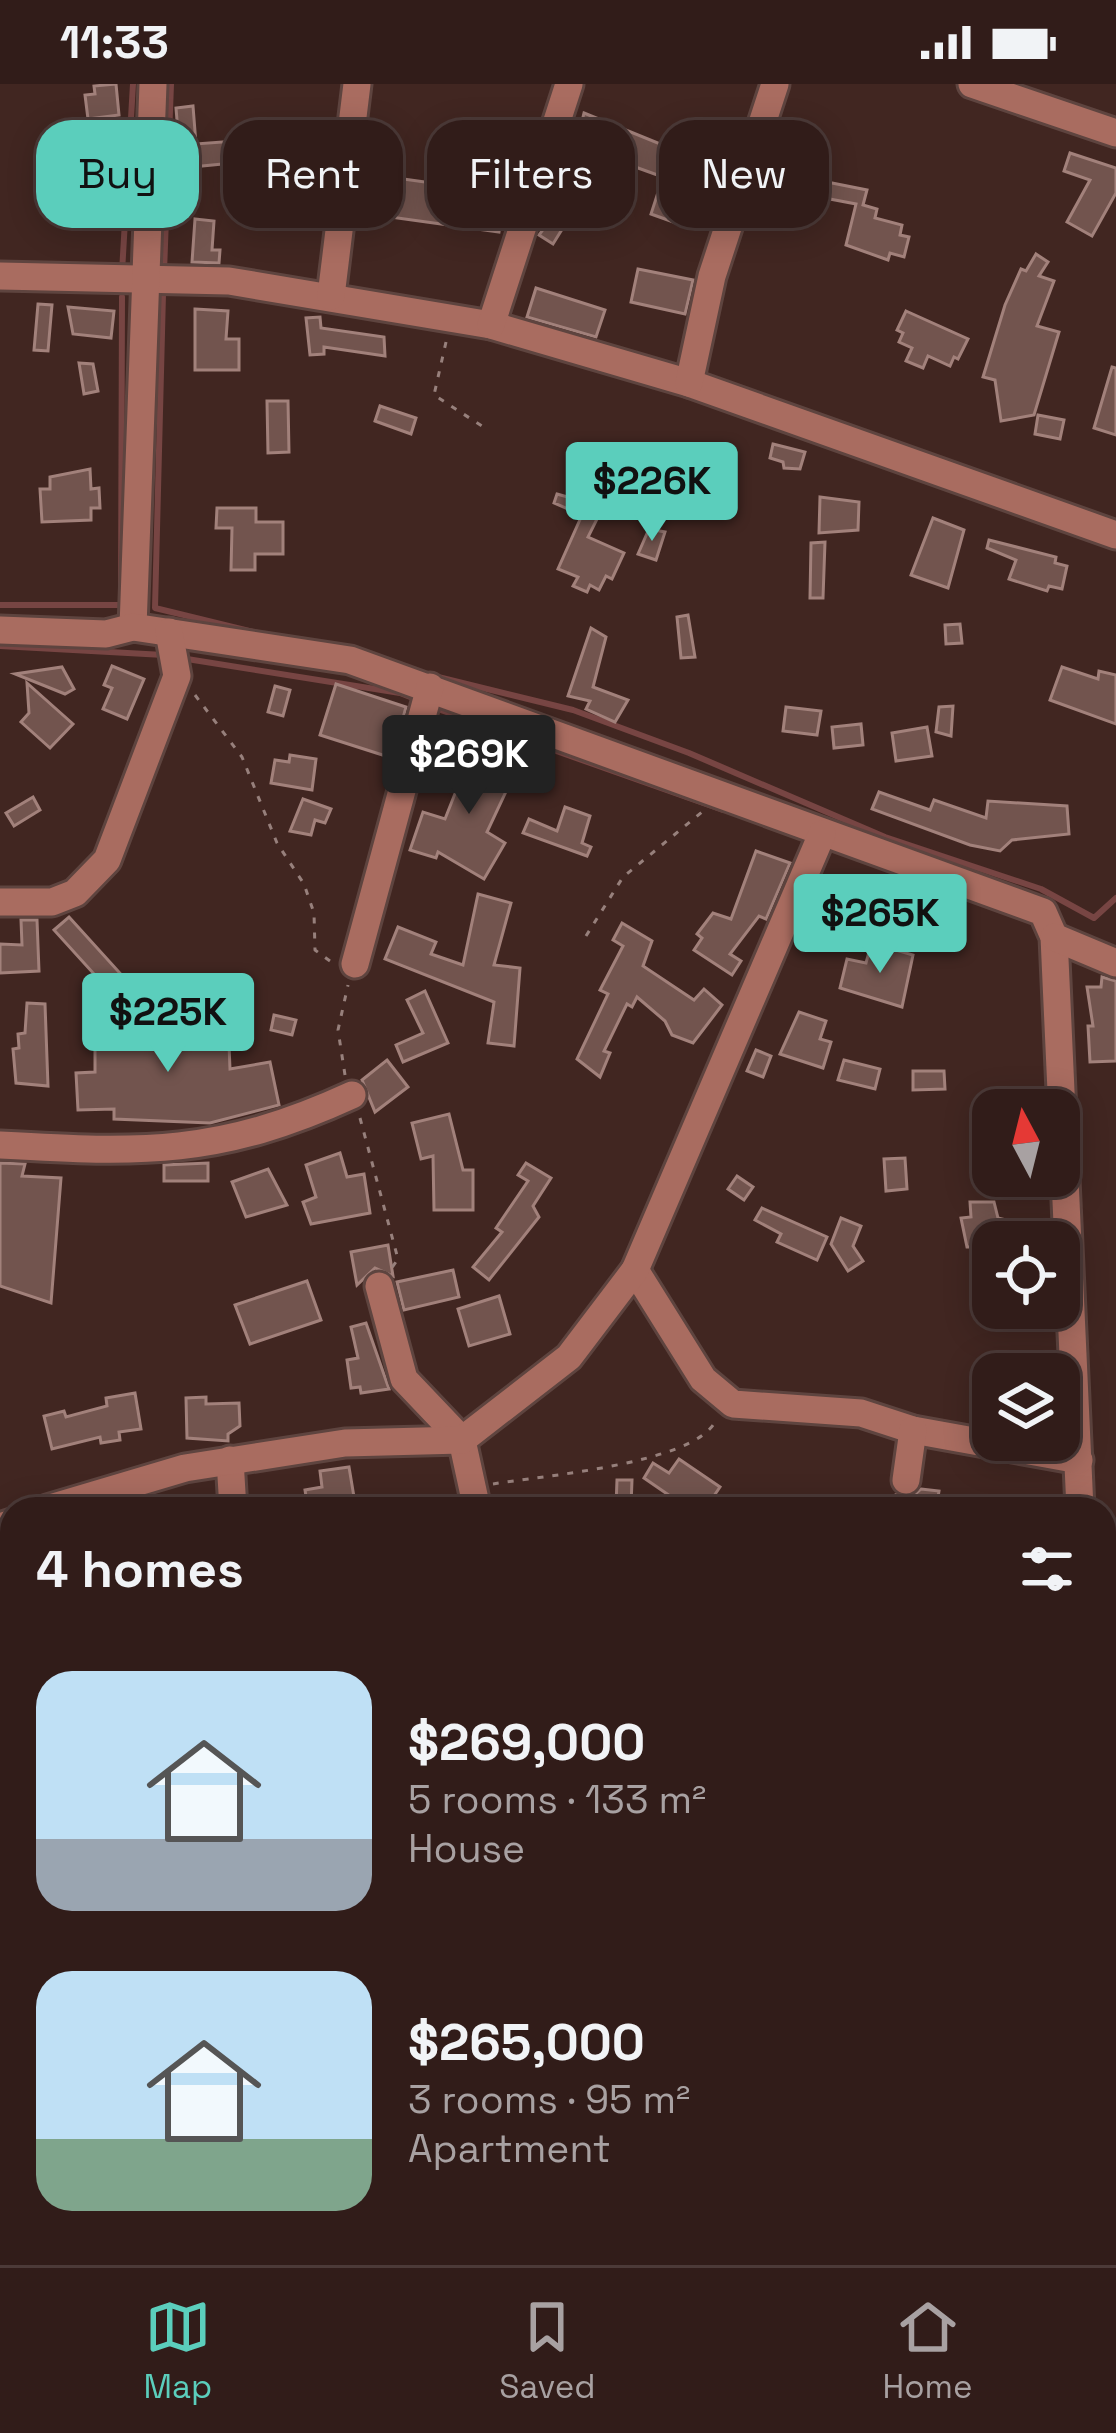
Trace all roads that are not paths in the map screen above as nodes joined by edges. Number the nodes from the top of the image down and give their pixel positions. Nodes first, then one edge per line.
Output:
1 (153, 84) edge
2 (358, 84) edge
3 (568, 84) edge
4 (775, 84) edge
5 (972, 84) edge
6 (1116, 133) edge
7 (0, 276) edge
8 (144, 280) junction
9 (331, 296) junction
10 (491, 325) junction
11 (689, 383) junction
12 (1116, 535) edge
13 (133, 627) junction
14 (0, 630) edge
15 (169, 632) junction
16 (430, 687) junction
17 (822, 834) junction
18 (0, 902) edge
19 (1054, 937) junction
20 (1116, 963) edge
21 (355, 964) road end
22 (352, 1095) road end
23 (0, 1145) edge
24 (635, 1270) junction
25 (380, 1286) road end
26 (1074, 1353) edge
27 (914, 1430) junction
28 (462, 1440) junction
29 (972, 1441) edge
30 (230, 1460) junction
31 (1079, 1461) edge
32 (906, 1480) dead end
33 (79, 1497) edge
34 (232, 1497) edge
35 (476, 1497) edge
36 (1080, 1497) edge

1 - 8 street
2 - 9 street
3 - 10 street
4 - 11 street
5 - 6 street
7 - 8 street
8 - 9 street
8 - 13 street
9 - 10 street
10 - 11 street
11 - 12 street
13 - 14 street
13 - 15 street
15 - 16 street
15 - 18 street
16 - 17 street
16 - 21 street
17 - 19 street
17 - 24 street
19 - 20 street
19 - 26 street
22 - 23 street
24 - 27 street
24 - 28 street
25 - 28 street
27 - 29 street
27 - 32 street
28 - 30 street
28 - 35 street
30 - 33 street
30 - 34 street
31 - 36 street

